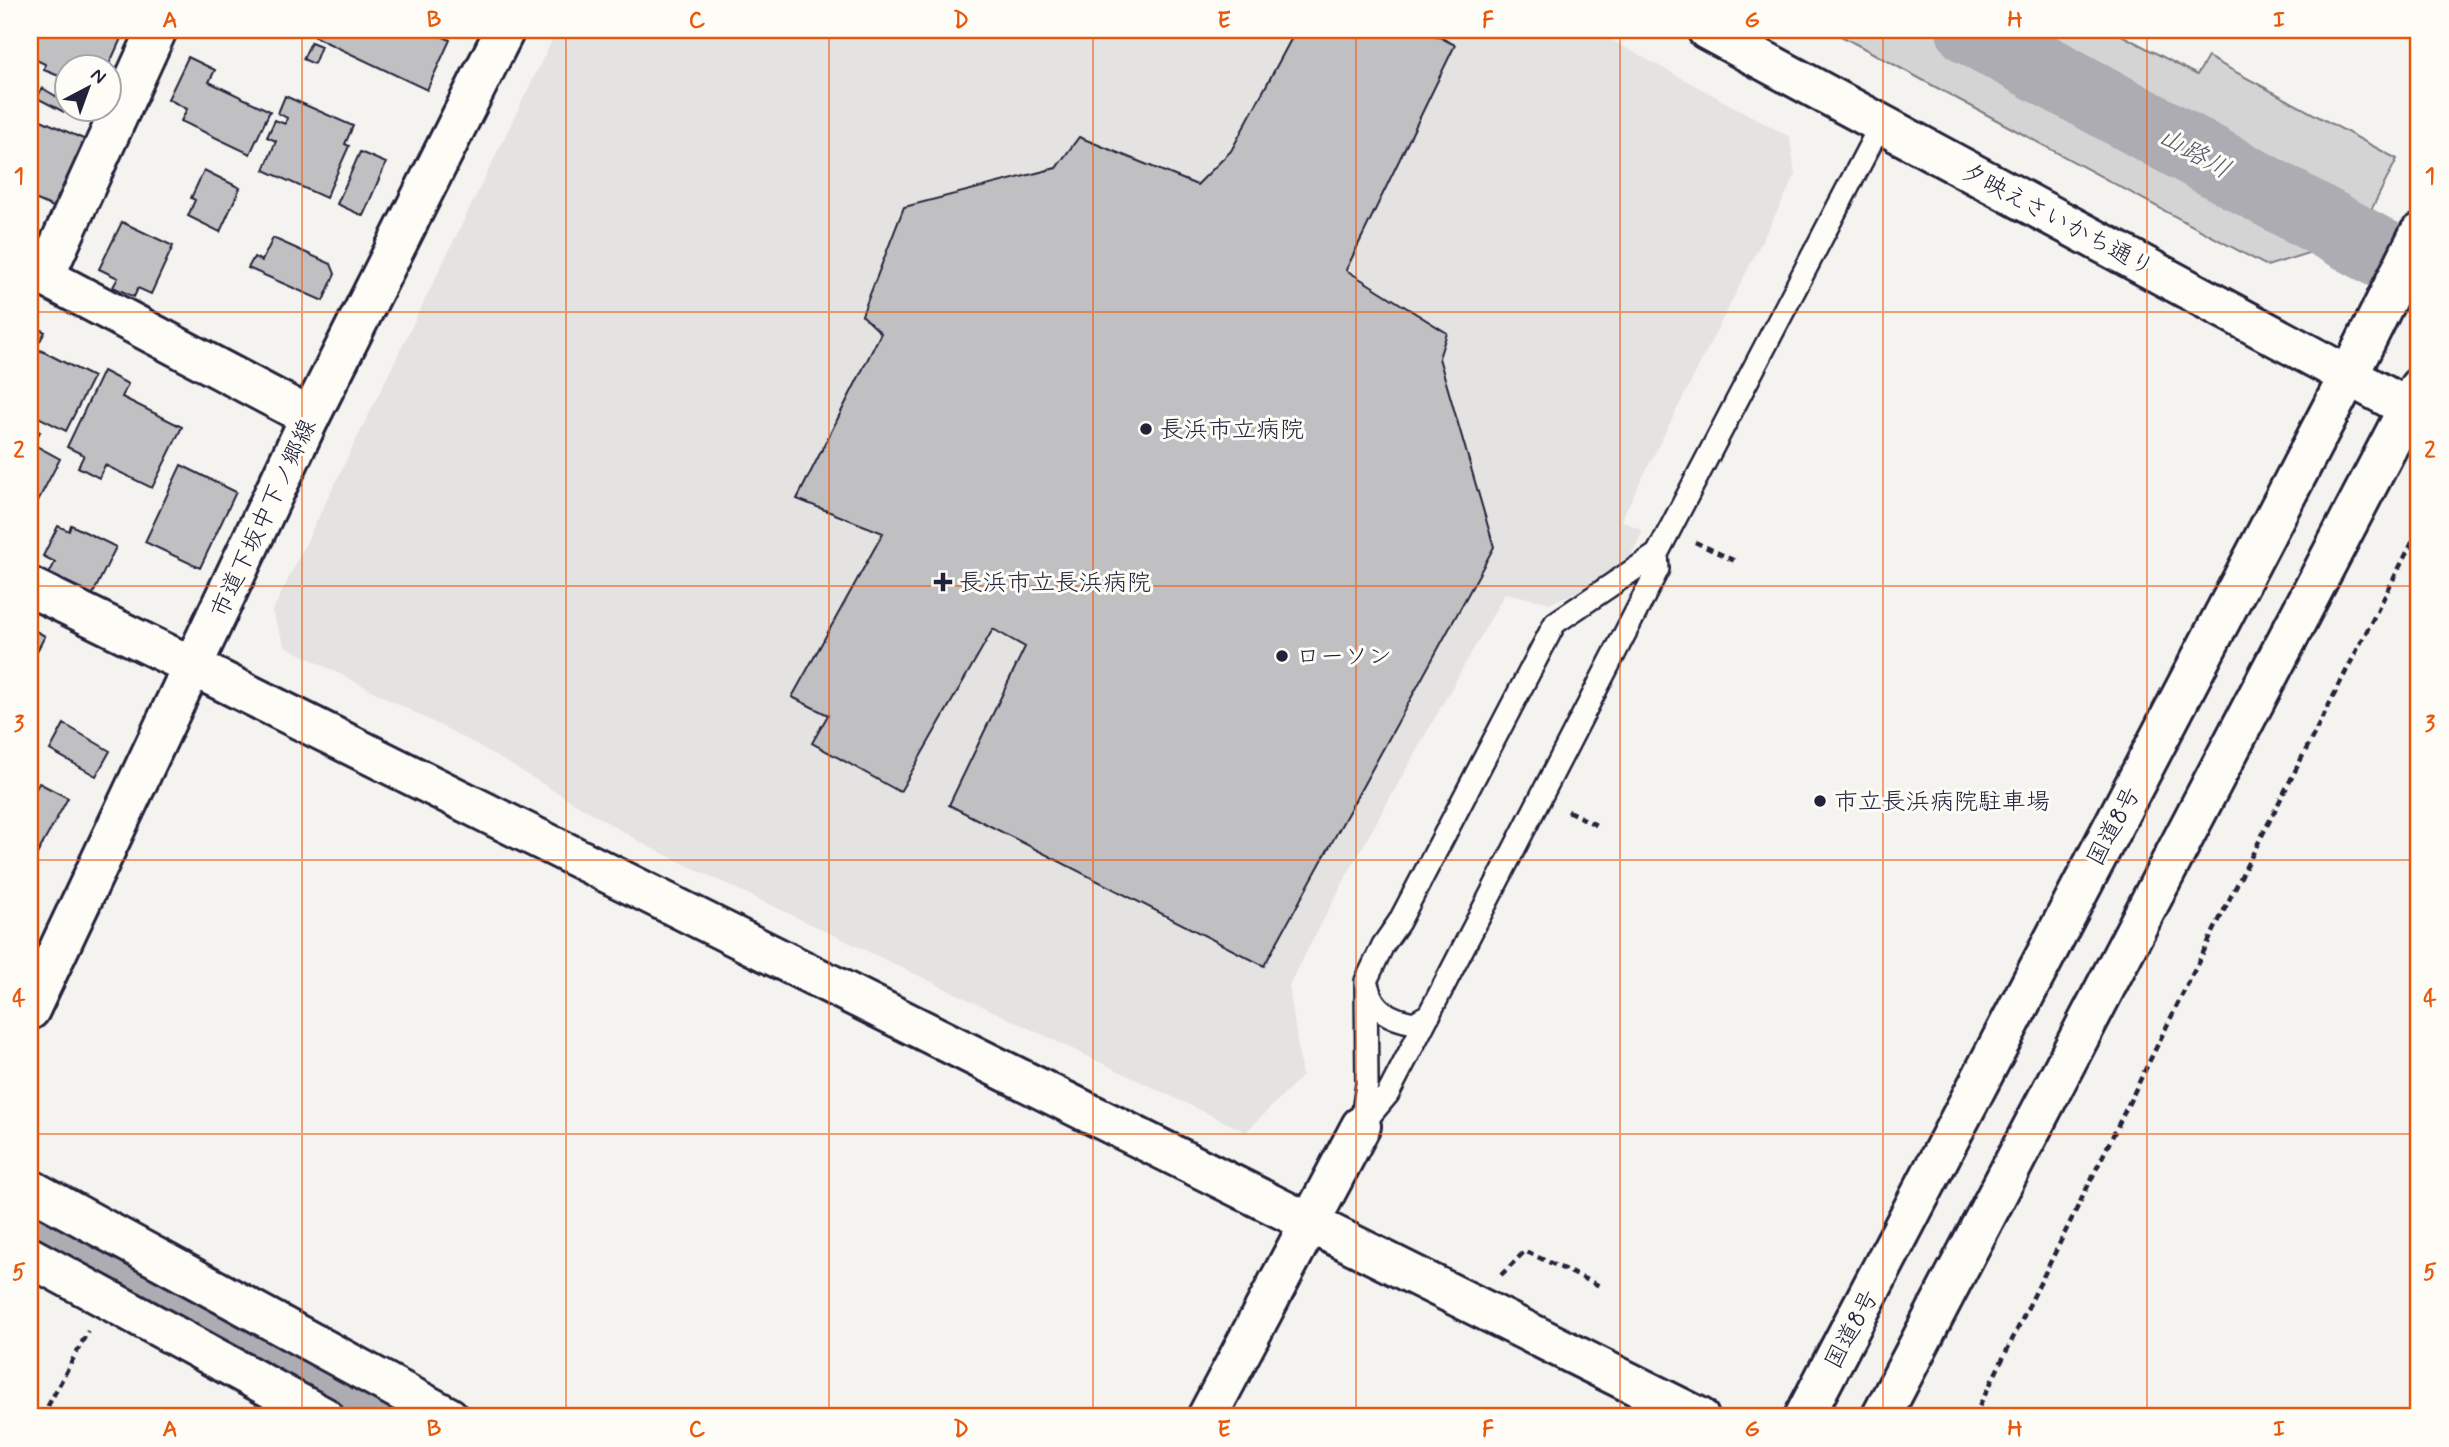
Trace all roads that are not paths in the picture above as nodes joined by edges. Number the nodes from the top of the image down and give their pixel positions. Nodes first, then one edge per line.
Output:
1 (157, 30) edge
2 (505, 30) edge
3 (1707, 30) edge
4 (1881, 124) junction
5 (2419, 234) edge
6 (37, 274) edge
7 (2348, 377) junction
8 (2414, 397) edge
9 (310, 417) junction
10 (1657, 554) junction
11 (30, 587) edge
12 (194, 667) junction
13 (1366, 981) junction
14 (30, 1010) edge
15 (1430, 1014) junction
16 (1361, 1126) junction
17 (30, 1189) edge
18 (1310, 1223) junction
19 (30, 1257) edge
20 (324, 1417) edge
21 (449, 1417) edge
22 (1207, 1417) edge
23 (1699, 1417) edge
24 (1804, 1417) edge
25 (1881, 1417) edge

1 - 6 main road
2 - 9 main road, 市道下坂中下ノ郷線
3 - 4 main road, 夕映えさいかち通り
4 - 7 main road, 夕映えさいかち通り
4 - 10 lane
5 - 7 main road, 国道8号
6 - 9 main road
7 - 8 main road, 夕映えさいかち通り
7 - 24 main road, 国道8号
8 - 25 main road
9 - 12 main road, 市道下坂中下ノ郷線
10 - 13 lane
10 - 15 lane
11 - 12 main road
12 - 14 main road, 市道下坂中下ノ郷線
12 - 18 main road
13 - 15 lane
13 - 16 lane
15 - 16 lane
16 - 18 main road
17 - 21 main road
18 - 22 main road
18 - 23 main road
19 - 20 main road

